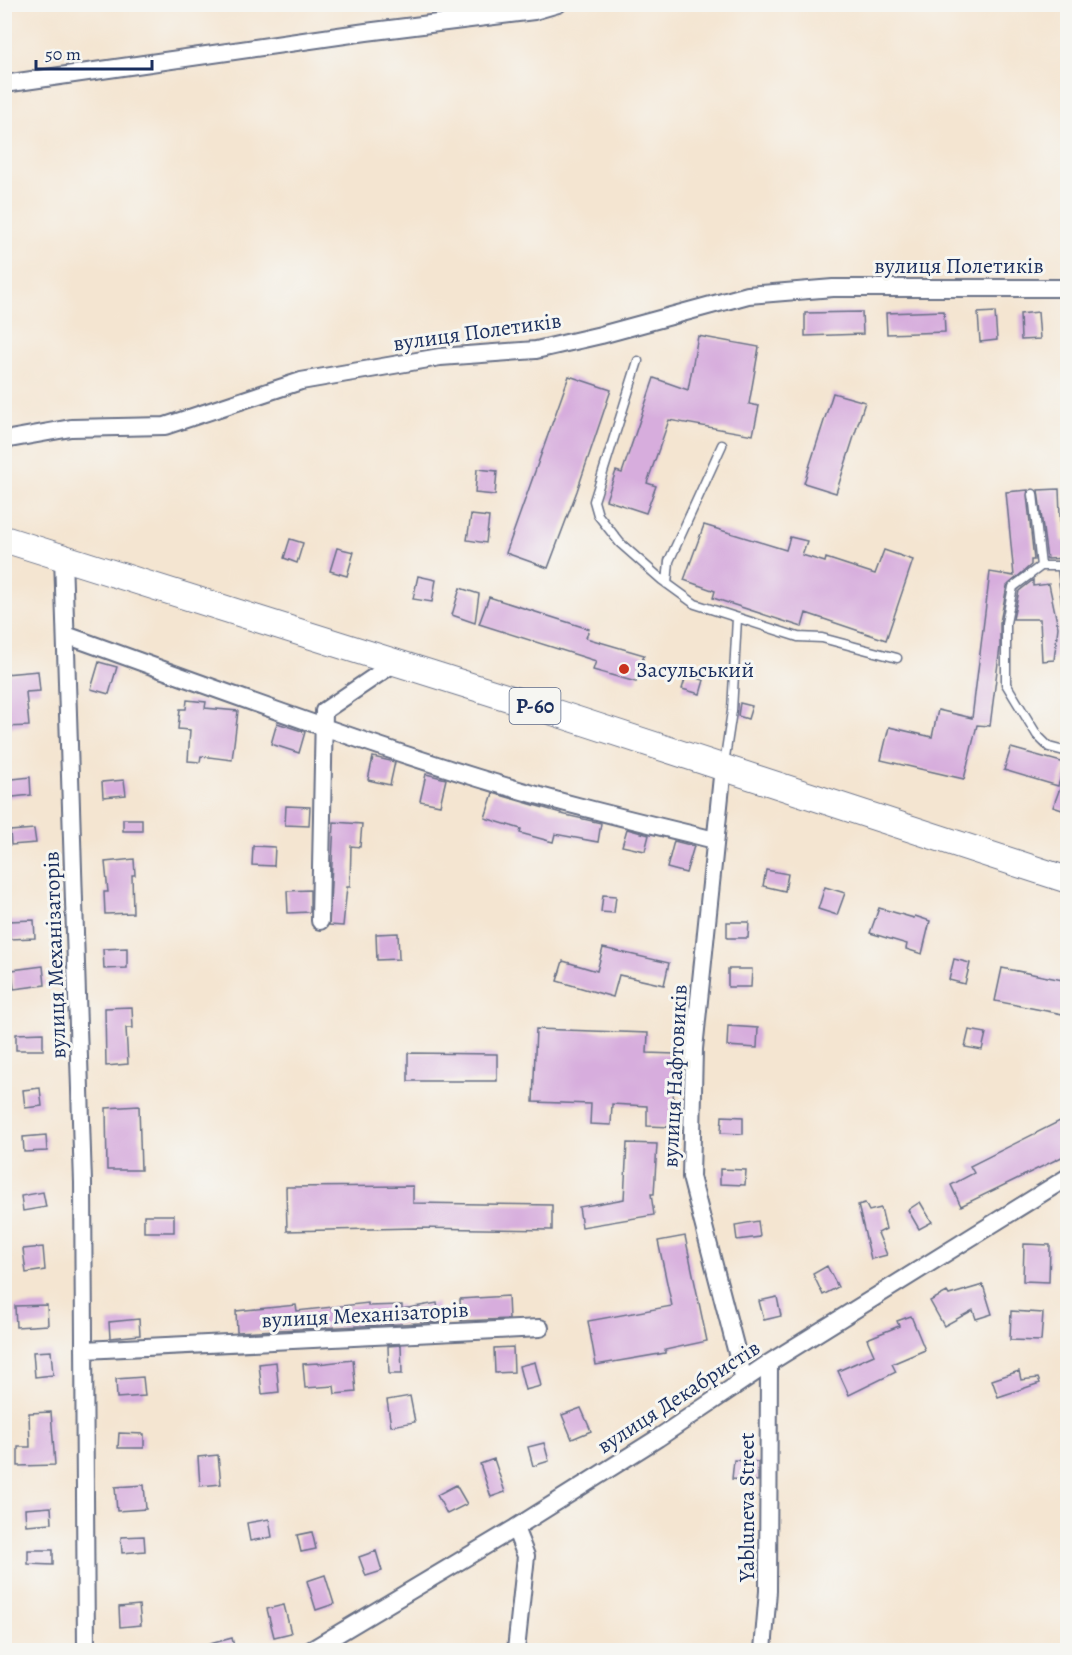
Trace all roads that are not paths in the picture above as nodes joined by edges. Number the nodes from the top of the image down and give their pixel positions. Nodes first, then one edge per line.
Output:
1 (558, 4) edge
2 (4, 84) edge
3 (1068, 288) edge
4 (638, 361) dead end
5 (4, 441) edge
6 (722, 445) dead end
7 (1034, 494) dead end
8 (4, 539) edge
9 (63, 558) junction
10 (1041, 566) junction
11 (1065, 566) edge
12 (667, 584) junction
13 (737, 618) junction
14 (1068, 618) edge
15 (66, 635) junction
16 (897, 658) dead end
17 (396, 662) junction
18 (324, 727) junction
19 (1068, 749) edge
20 (723, 768) junction
21 (715, 840) junction
22 (1066, 880) edge
23 (320, 921) dead end
24 (1068, 1177) edge
25 (540, 1328) dead end
26 (84, 1350) junction
27 (770, 1363) junction
28 (744, 1380) junction
29 (514, 1528) junction
30 (86, 1650) edge
31 (311, 1650) edge
32 (516, 1650) edge
33 (763, 1650) edge

1 - 2 street
3 - 5 street, вулиця Полетиків
4 - 12 lane
6 - 12 lane
7 - 10 lane
8 - 9 main road, Р-60
9 - 15 street, вулиця Механізаторів
9 - 17 main road, Р-60
10 - 11 lane
10 - 19 lane
11 - 14 lane
12 - 13 lane
13 - 16 lane
13 - 20 lane
15 - 18 street
15 - 26 street, вулиця Механізаторів
17 - 18 street
17 - 20 main road, Р-60
18 - 21 street
18 - 23 street
20 - 21 street, вулиця Нафтовиків
20 - 22 main road, Р-60
21 - 28 street, вулиця Нафтовиків
24 - 27 street, вулиця Декабристів
25 - 26 street, вулиця Механізаторів
26 - 30 street, вулиця Механізаторів
27 - 28 street, вулиця Декабристів
27 - 33 street, Yabluneva Street
28 - 29 street, вулиця Декабристів
29 - 31 street, вулиця Декабристів
29 - 32 street

